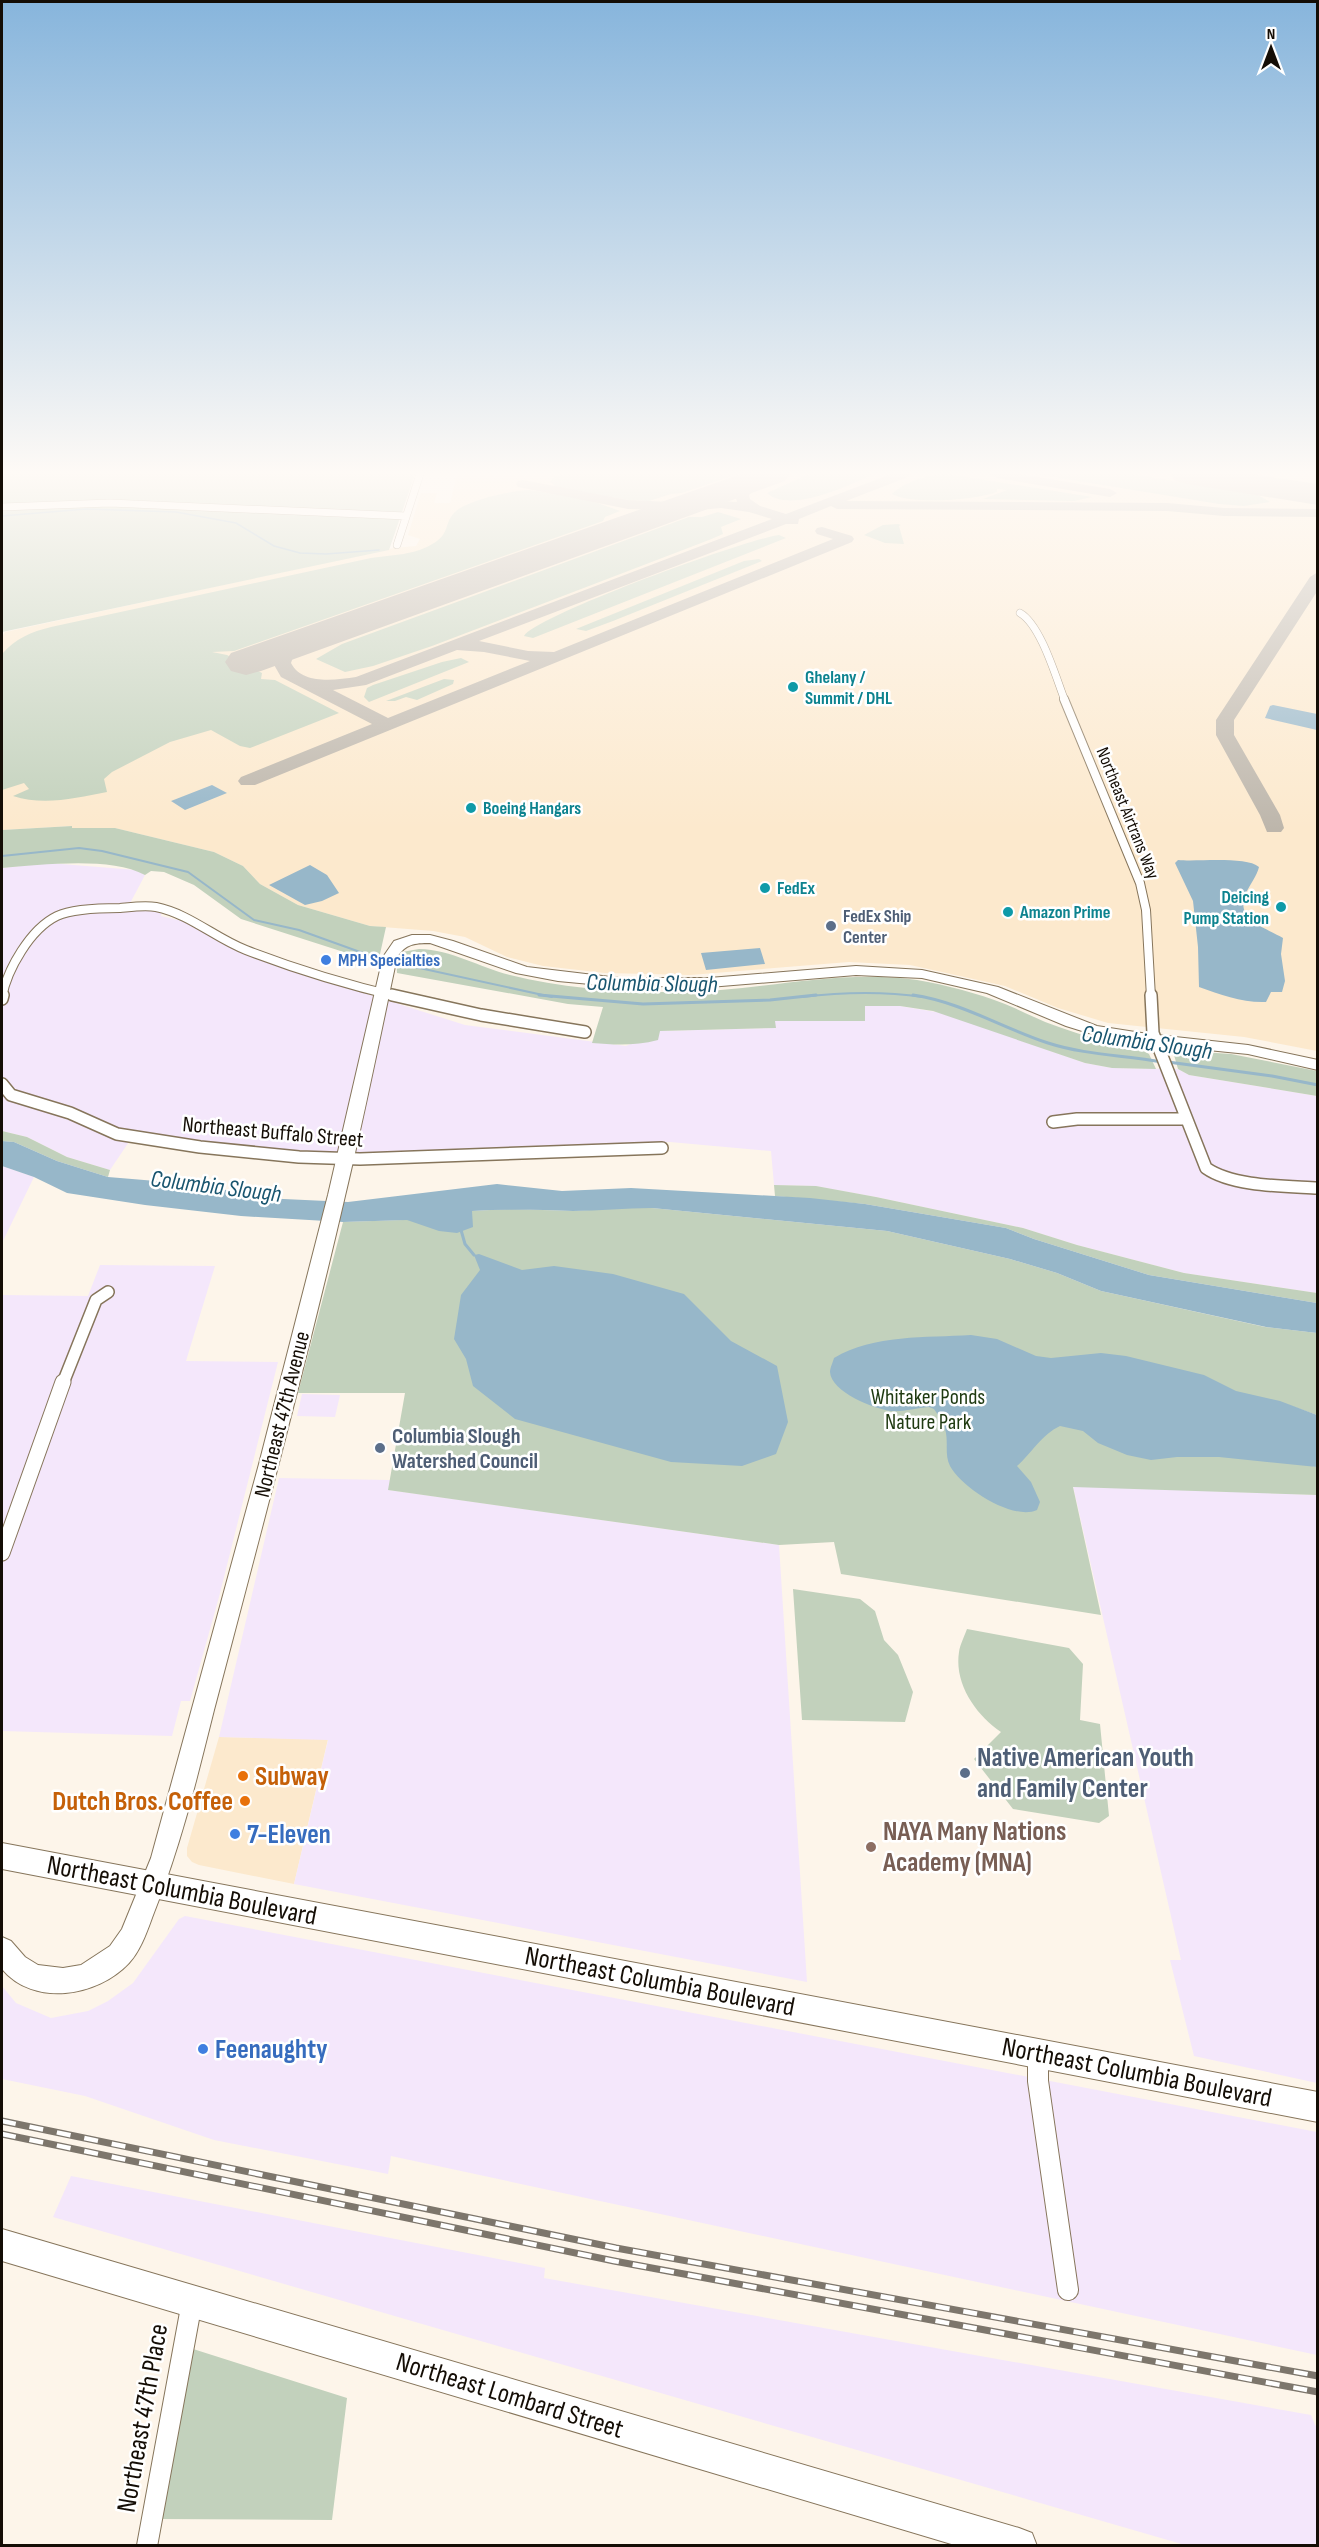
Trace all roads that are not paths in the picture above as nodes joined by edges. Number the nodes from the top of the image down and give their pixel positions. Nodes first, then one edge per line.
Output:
1 (1020, 613) dead end
2 (382, 993) junction
3 (2, 999) edge
4 (585, 1032) dead end
5 (1158, 1047) junction
6 (1317, 1065) edge
7 (2, 1084) edge
8 (1186, 1119) junction
9 (1053, 1122) dead end
10 (662, 1148) dead end
11 (345, 1159) junction
12 (1317, 1188) edge
13 (108, 1292) dead end
14 (2, 1553) edge
15 (2, 1856) edge
16 (153, 1884) junction
17 (2, 1950) edge
18 (1038, 2054) junction
19 (1317, 2107) edge
20 (2, 2245) edge
21 (1068, 2290) dead end
22 (193, 2301) junction
23 (147, 2546) edge
24 (1019, 2546) edge

1 - 5 street, Northeast Airtrans Way
2 - 3 street
2 - 4 street
2 - 5 street, Northeast 47th Avenue
2 - 11 street, Northeast 47th Avenue
5 - 6 street
5 - 8 street, Northeast Airtrans Way
7 - 11 street, Northeast Buffalo Street
8 - 9 street
8 - 12 street, Northeast Airtrans Way
10 - 11 street, Northeast Buffalo Street
11 - 16 street, Northeast 47th Avenue
13 - 14 street
15 - 16 main road, Northeast Columbia Boulevard
16 - 17 street, Northeast 47th Avenue
16 - 18 main road, Northeast Columbia Boulevard
18 - 19 main road, Northeast Columbia Boulevard
18 - 21 street
20 - 22 main road, Northeast Lombard Street
22 - 23 street, Northeast 47th Place
22 - 24 main road, Northeast Lombard Street

